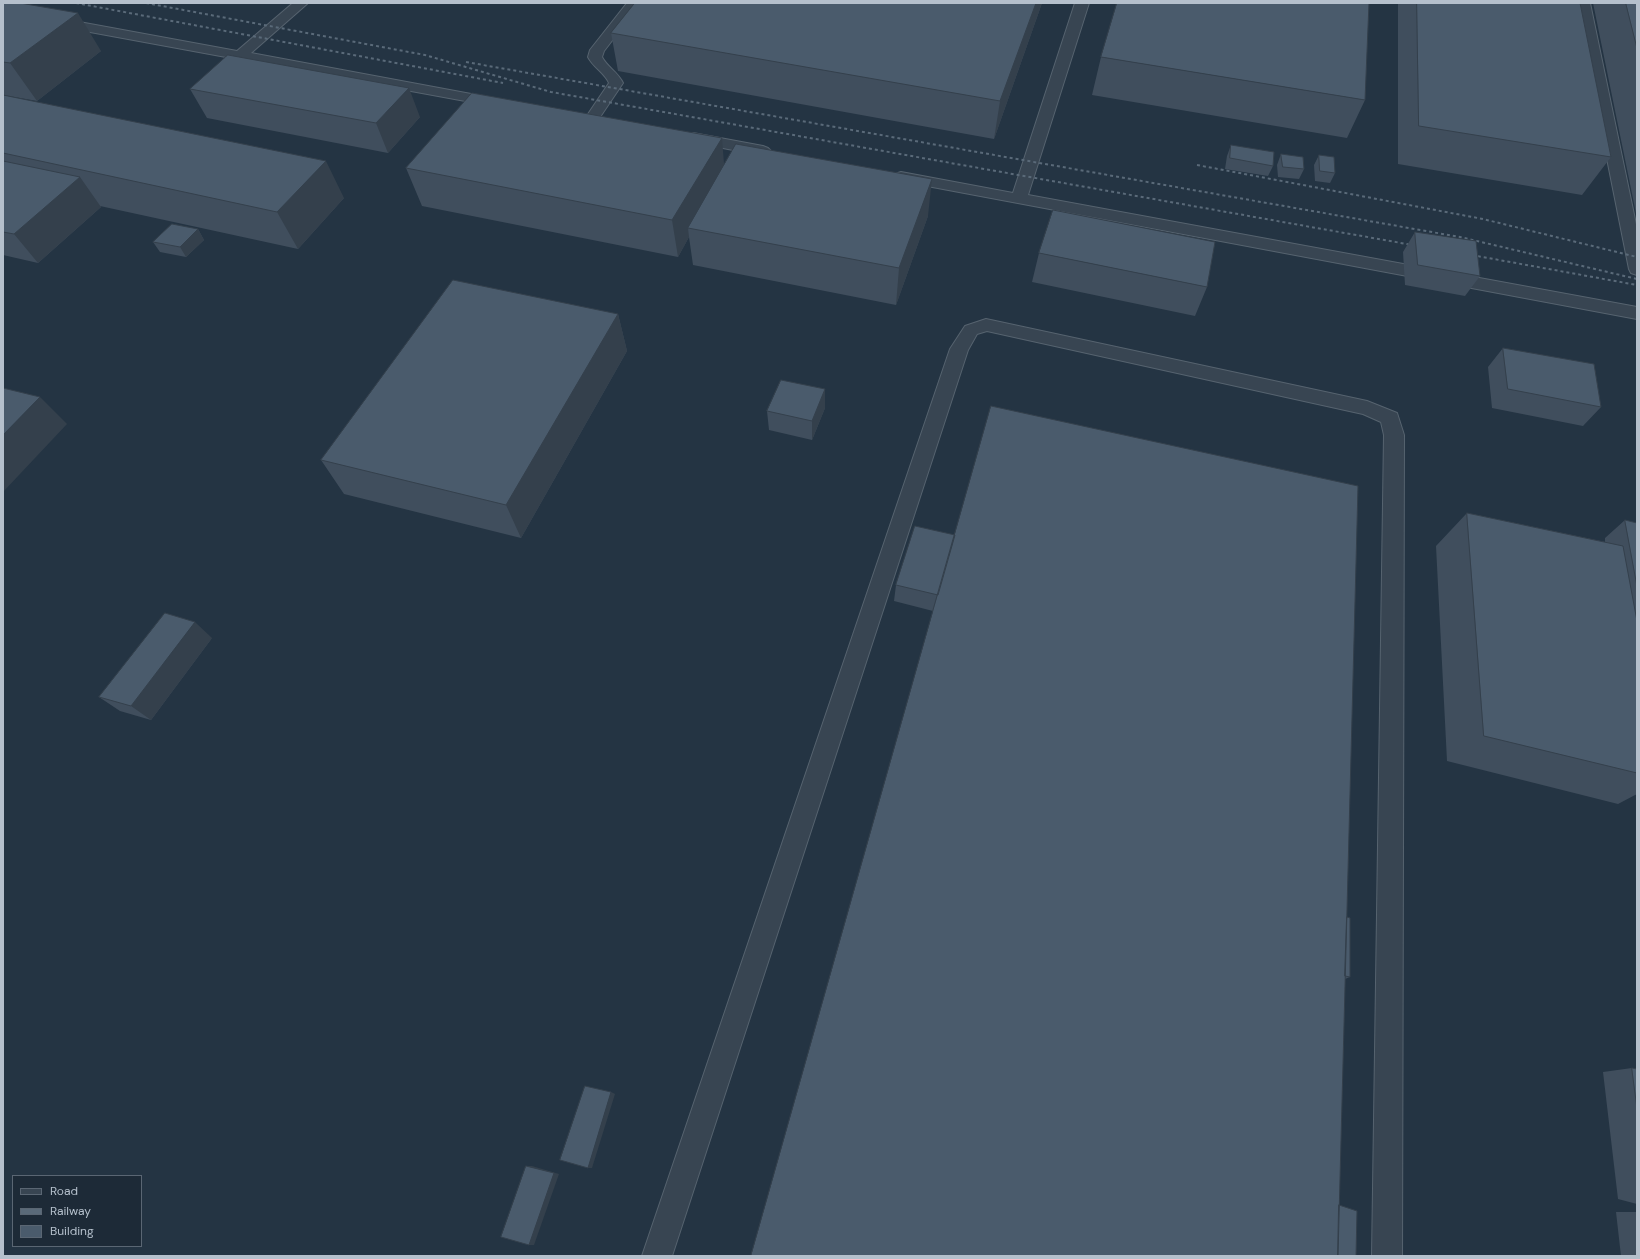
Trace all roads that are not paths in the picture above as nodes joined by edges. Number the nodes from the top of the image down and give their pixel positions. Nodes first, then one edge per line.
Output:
1 (301, 3) edge
2 (634, 3) edge
3 (1082, 3) edge
4 (1583, 3) edge
5 (3, 12) edge
6 (241, 55) junction
7 (513, 106) edge
8 (576, 117) edge
9 (591, 120) junction
10 (607, 123) edge
11 (677, 136) edge
12 (778, 154) edge
13 (887, 174) edge
14 (1019, 198) junction
15 (1637, 269) edge
16 (1637, 313) edge
17 (657, 1256) edge
18 (1387, 1256) edge

1 - 6 lane
2 - 9 lane
3 - 14 lane
4 - 15 lane
5 - 6 lane
6 - 7 lane
8 - 9 lane
9 - 10 lane
11 - 12 lane
13 - 14 lane
14 - 16 lane
17 - 18 lane

